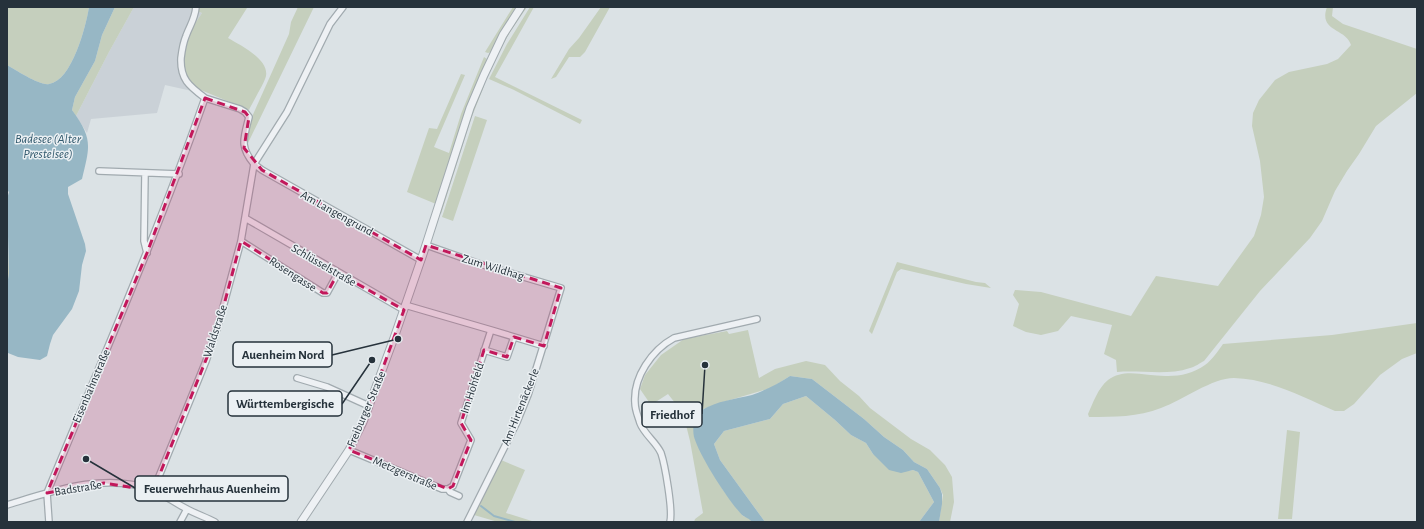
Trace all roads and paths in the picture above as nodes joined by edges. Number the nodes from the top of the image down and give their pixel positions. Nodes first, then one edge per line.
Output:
1 (196, 7) edge
2 (343, 7) edge
3 (521, 7) edge
4 (205, 98) junction
5 (254, 164) junction
6 (99, 170) dead end
7 (145, 173) junction
8 (179, 174) junction
9 (245, 218) junction
10 (241, 241) junction
11 (426, 245) junction
12 (147, 253) junction
13 (421, 260) junction
14 (338, 273) junction
15 (562, 288) joint
16 (405, 308) junction
17 (758, 319) dead end
18 (491, 330) junction
19 (514, 337) junction
20 (544, 346) junction
21 (484, 350) junction
22 (297, 378) dead end
23 (369, 406) junction
24 (349, 450) junction
25 (448, 489) junction
26 (153, 490) junction
27 (47, 493) junction
28 (459, 496) dead end
29 (7, 504) edge
30 (187, 509) junction
31 (49, 522) edge
32 (180, 522) edge
33 (215, 522) edge
34 (301, 522) edge
35 (467, 522) edge
36 (670, 522) edge

1 - 4 street
2 - 5 street, Waldstraße
3 - 11 street, Freiburger Straße
4 - 5 street
4 - 8 street, Eisenbahnstraße
5 - 9 street, Waldstraße
5 - 13 street, Am Langengrund
6 - 7 street
7 - 8 street
7 - 12 street
8 - 12 street, Eisenbahnstraße
9 - 10 street, Waldstraße
9 - 14 street, Schlüsselstraße
10 - 14 street, Rosengasse
10 - 26 street, Waldstraße
11 - 13 street, Freiburger Straße
11 - 15 street, Zum Wildhag
12 - 27 street, Eisenbahnstraße
13 - 16 street, Freiburger Straße
14 - 16 street, Schlüsselstraße
15 - 20 street, Am Hirtenäckerle
16 - 18 street
16 - 23 street, Freiburger Straße
17 - 36 street
18 - 19 street
18 - 21 street, Im Hohfeld
19 - 20 street
19 - 21 street, Im Hohfeld
20 - 35 street, Am Hirtenäckerle
21 - 25 street, Im Hohfeld
22 - 23 street
23 - 24 street, Freiburger Straße
24 - 25 street, Metzgerstraße
24 - 34 street, Freiburger Straße
25 - 28 street, Metzgerstraße
26 - 27 street, Badstraße
26 - 30 street, Badstraße
27 - 29 street, Badstraße
27 - 31 street, Eisenbahnstraße
30 - 32 street
30 - 33 street, Badstraße

